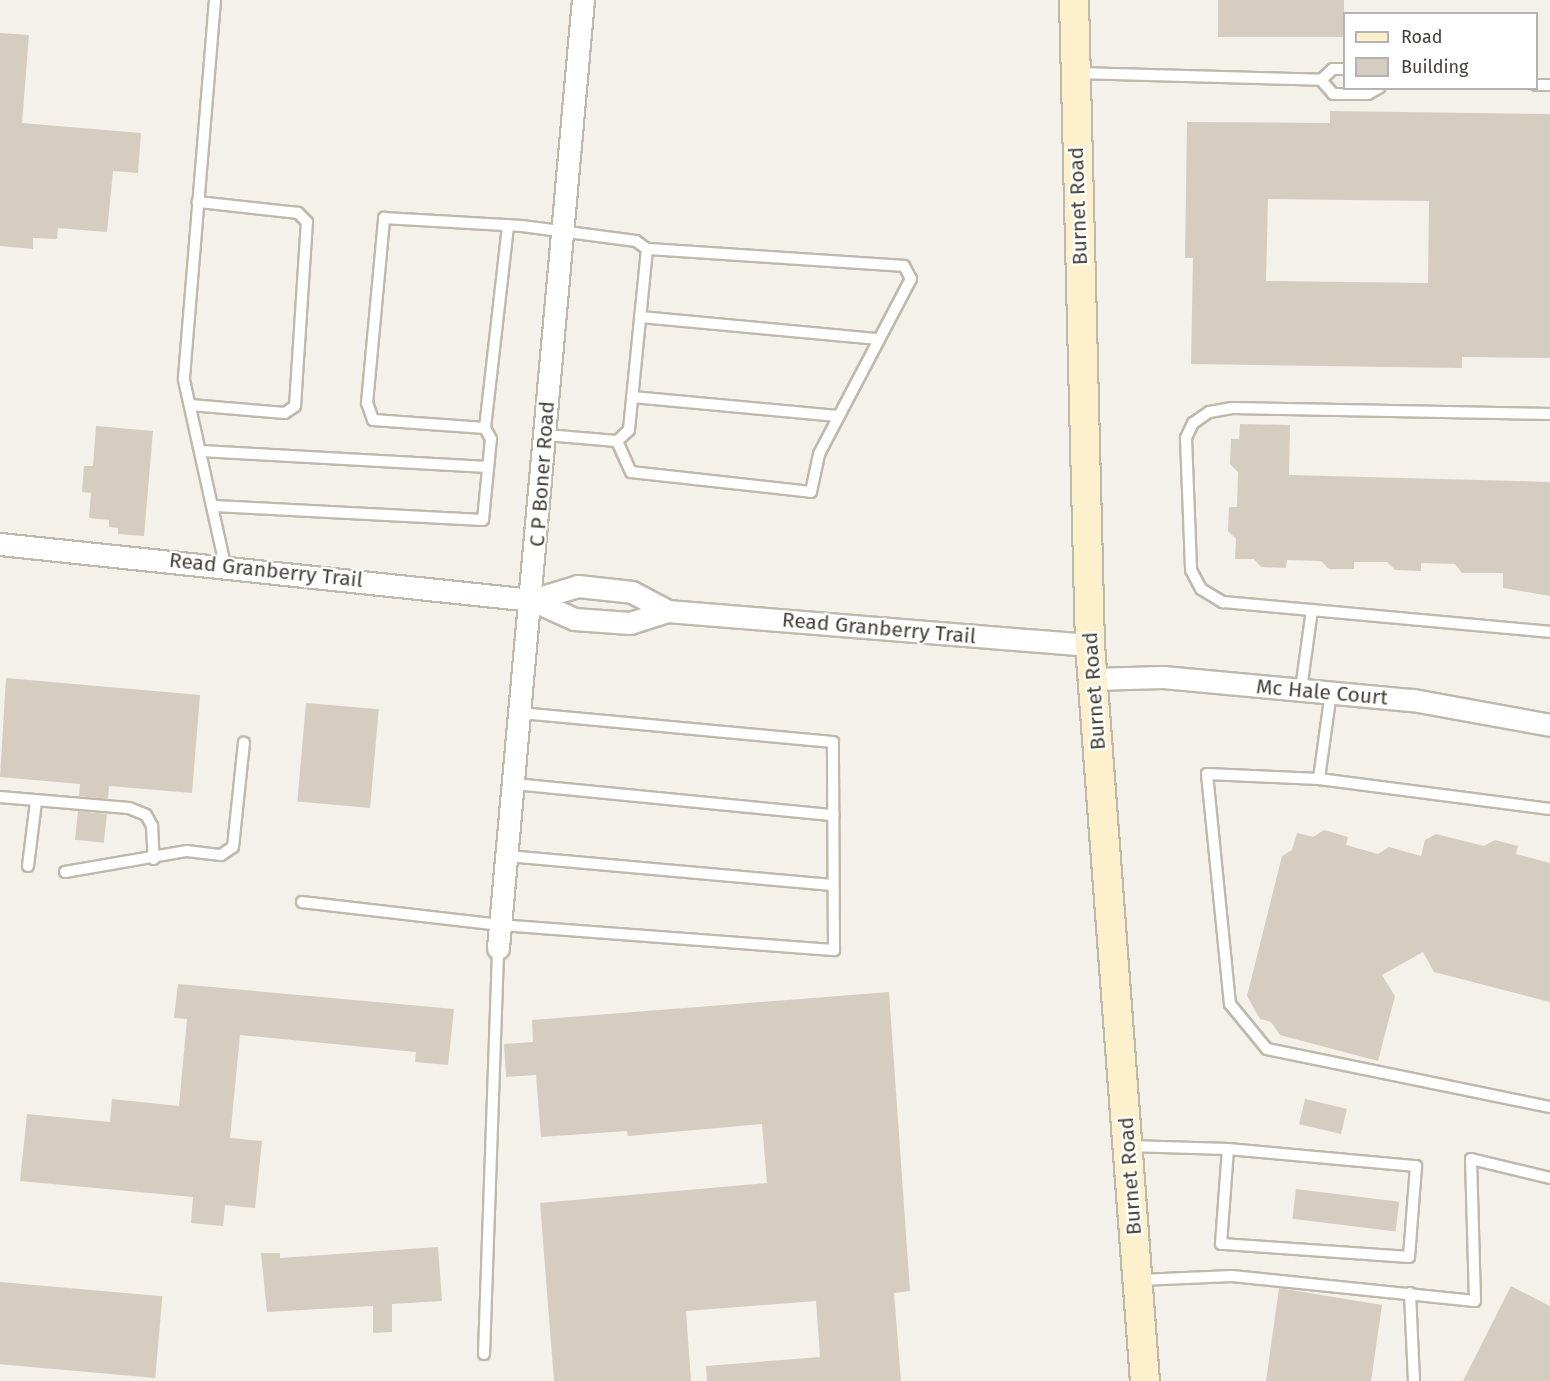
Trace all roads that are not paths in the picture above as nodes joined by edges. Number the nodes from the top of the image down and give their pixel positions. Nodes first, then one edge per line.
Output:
1 (215, 0) edge
2 (583, 0) edge
3 (1074, 0) edge
4 (1343, 69) edge
5 (1074, 73) junction
6 (1321, 80) junction
7 (1375, 90) edge
8 (198, 202) junction
9 (508, 225) junction
10 (561, 232) junction
11 (646, 249) junction
12 (640, 317) junction
13 (879, 339) junction
14 (632, 397) junction
15 (190, 405) junction
16 (1550, 414) edge
17 (838, 416) junction
18 (485, 428) junction
19 (545, 435) junction
20 (617, 441) junction
21 (201, 451) junction
22 (488, 467) junction
23 (215, 506) junction
24 (0, 544) edge
25 (225, 565) junction
26 (532, 600) junction
27 (1312, 610) junction
28 (667, 611) junction
29 (1550, 632) edge
30 (1090, 645) junction
31 (1093, 679) junction
32 (1301, 689) junction
33 (1331, 692) junction
34 (521, 712) junction
35 (1550, 724) edge
36 (244, 742) dead end
37 (1319, 779) junction
38 (514, 784) junction
39 (0, 797) edge
40 (36, 802) junction
41 (1550, 809) edge
42 (833, 815) junction
43 (507, 856) junction
44 (154, 859) junction
45 (28, 866) dead end
46 (65, 872) dead end
47 (833, 885) junction
48 (302, 902) dead end
49 (500, 925) junction
50 (498, 948) joint
51 (1550, 1107) edge
52 (1128, 1146) junction
53 (1228, 1149) junction
54 (1550, 1178) edge
55 (1138, 1280) junction
56 (1410, 1293) junction
57 (484, 1353) dead end
58 (1145, 1381) edge
59 (1414, 1381) edge

1 - 8 lane
2 - 10 street, C P Boner Road
3 - 5 main road, Burnet Road
4 - 6 lane
5 - 6 lane
5 - 30 main road, Burnet Road
6 - 7 lane
8 - 15 lane
8 - 15 lane
9 - 10 lane
9 - 18 lane
9 - 18 lane
10 - 11 lane
10 - 19 street, C P Boner Road
11 - 12 lane
11 - 13 lane
12 - 13 lane
12 - 14 lane
13 - 17 lane
14 - 17 lane
14 - 20 lane
15 - 21 lane
16 - 27 lane
17 - 20 lane
18 - 22 lane
19 - 20 lane
19 - 26 street, C P Boner Road
21 - 22 lane
21 - 23 lane
22 - 23 lane
23 - 25 lane
24 - 25 street, Read Granberry Trail
25 - 26 street, Read Granberry Trail
26 - 28 street, Read Granberry Trail
26 - 28 street, Read Granberry Trail
26 - 34 street, C P Boner Road
27 - 29 lane
27 - 32 lane
28 - 30 street, Read Granberry Trail
30 - 31 main road, Burnet Road
31 - 32 street, Mc Hale Court
31 - 52 main road, Burnet Road
32 - 33 street, Mc Hale Court
33 - 35 street, Mc Hale Court
33 - 37 lane
34 - 38 street, C P Boner Road
34 - 42 lane
36 - 44 lane
37 - 41 lane
37 - 51 lane
38 - 42 lane
38 - 43 street, C P Boner Road
39 - 40 lane
40 - 44 lane
40 - 45 lane
42 - 47 lane
43 - 47 lane
43 - 49 street, C P Boner Road
44 - 46 lane
47 - 49 lane
48 - 49 lane
49 - 50 street, C P Boner Road
50 - 57 lane
52 - 53 lane
52 - 55 main road, Burnet Road
53 - 53 lane
54 - 56 lane
55 - 56 lane
55 - 58 main road, Burnet Road
56 - 59 lane

